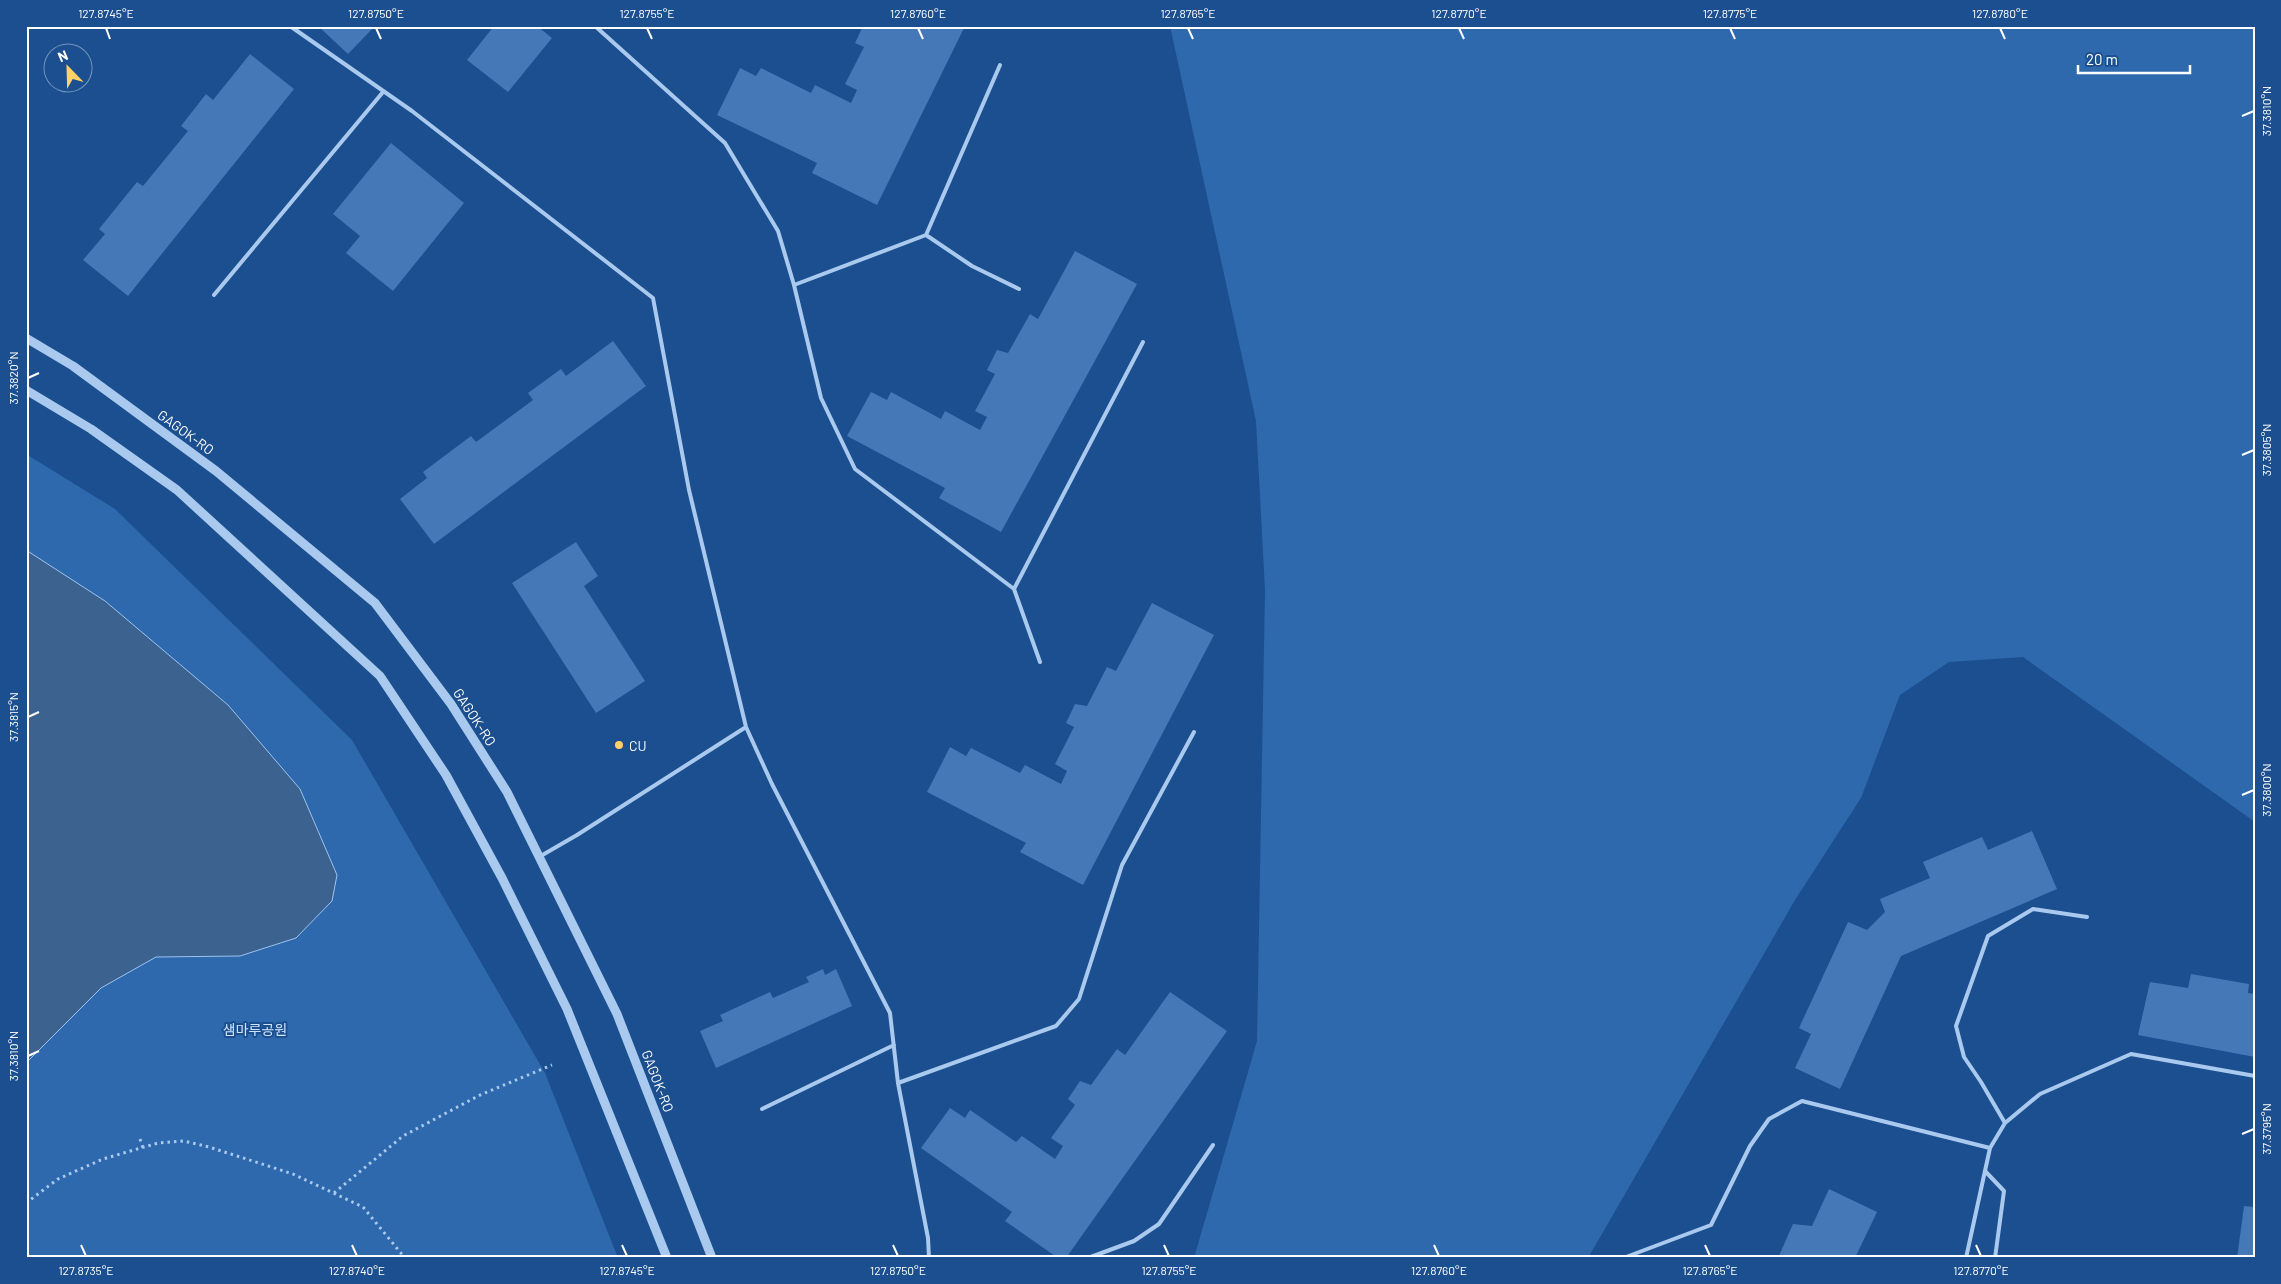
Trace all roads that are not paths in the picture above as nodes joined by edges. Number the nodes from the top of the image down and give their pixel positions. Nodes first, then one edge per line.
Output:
1 (290, 26) edge
2 (595, 26) edge
3 (1000, 65) dead end
4 (382, 92) junction
5 (926, 235) junction
6 (794, 285) junction
7 (1019, 289) dead end
8 (214, 295) dead end
9 (26, 338) edge
10 (1143, 342) dead end
11 (26, 390) edge
12 (1014, 588) junction
13 (1040, 662) dead end
14 (746, 727) junction
15 (1194, 732) dead end
16 (539, 857) junction
17 (2087, 917) dead end
18 (894, 1045) junction
19 (2255, 1076) edge
20 (898, 1083) junction
21 (762, 1109) dead end
22 (2004, 1123) junction
23 (1213, 1145) dead end
24 (1990, 1148) junction
25 (1985, 1172) junction
26 (1626, 1257) edge
27 (667, 1258) edge
28 (712, 1258) edge
29 (929, 1258) edge
30 (1088, 1258) edge
31 (1966, 1258) edge
32 (1995, 1258) edge

1 - 4 lane
2 - 6 lane
3 - 5 lane
4 - 8 lane
4 - 14 lane
5 - 6 lane
5 - 7 lane
6 - 12 lane
9 - 16 street, GAGOK-RO
10 - 12 lane
11 - 27 street
12 - 13 lane
14 - 16 lane
14 - 18 lane
15 - 20 lane
16 - 28 street, GAGOK-RO
17 - 22 lane
18 - 20 lane
18 - 21 lane
19 - 22 lane
20 - 29 lane
22 - 24 lane
23 - 30 lane
24 - 25 lane
24 - 26 lane
25 - 31 lane
25 - 32 lane

